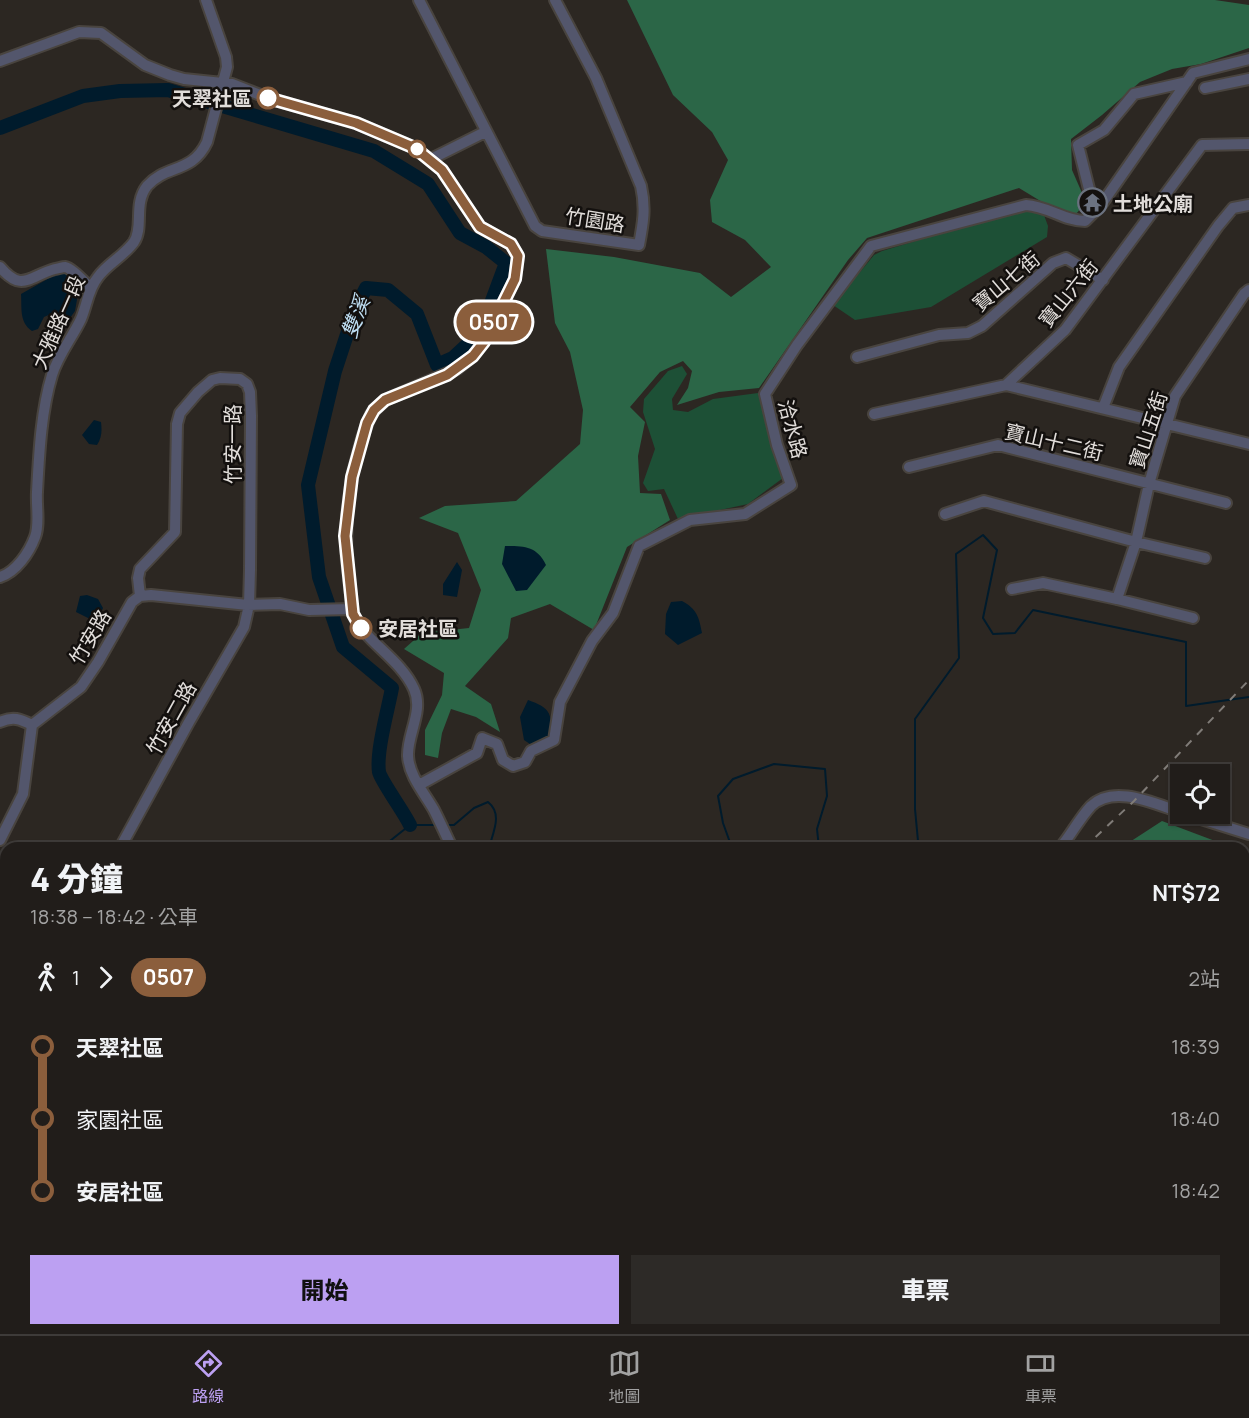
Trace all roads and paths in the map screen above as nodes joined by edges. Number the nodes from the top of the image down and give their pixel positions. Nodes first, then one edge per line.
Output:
1 (206, 0) edge
2 (419, 0) edge
3 (555, 0) edge
4 (1249, 59) edge
5 (0, 61) edge
6 (1249, 79) edge
7 (1187, 82) junction
8 (222, 87) junction
9 (1205, 88) dead end
10 (485, 132) junction
11 (1249, 144) edge
12 (431, 159) junction
13 (1101, 205) junction
14 (1249, 205) edge
15 (0, 267) edge
16 (1103, 280) junction
17 (91, 288) junction
18 (1249, 290) edge
19 (857, 357) dead end
20 (1006, 385) junction
21 (1103, 408) junction
22 (874, 414) dead end
23 (1166, 425) junction
24 (1249, 444) edge
25 (909, 467) dead end
26 (1149, 484) junction
27 (1226, 503) dead end
28 (945, 514) dead end
29 (1136, 542) junction
30 (1204, 558) dead end
31 (0, 577) edge
32 (1012, 589) dead end
33 (140, 596) junction
34 (1117, 599) junction
35 (249, 605) junction
36 (352, 609) junction
37 (1193, 618) dead end
38 (0, 722) edge
39 (32, 725) junction
40 (419, 785) junction
41 (1170, 809) edge
42 (1217, 824) edge
43 (1249, 834) edge
44 (0, 840) edge
45 (123, 842) edge
46 (449, 842) edge
47 (1064, 842) edge

1 - 8 street, 大雅路一段
2 - 10 street, 竹園路
3 - 10 street, 竹園路
4 - 7 street, 洽水路
5 - 8 street
6 - 9 street
7 - 13 street, 洽水路
7 - 13 street, 洽水路
8 - 12 street
8 - 17 street, 大雅路一段
10 - 12 street
11 - 16 street, 寶山六街
12 - 36 street
13 - 40 street, 洽水路
14 - 21 street
15 - 17 street
16 - 19 street, 寶山七街
16 - 20 street, 寶山六街
17 - 31 street, 大雅路一段
18 - 23 street, 寶山五街
20 - 21 street
20 - 22 street
21 - 23 street
23 - 24 street
23 - 26 street, 寶山五街
25 - 26 street, 寶山十二街
26 - 27 street, 寶山十二街
26 - 29 street, 寶山五街
28 - 29 street
29 - 30 street
29 - 34 street, 寶山五街
32 - 34 street
33 - 35 street
33 - 35 street, 竹安一路
33 - 39 street, 竹安路
34 - 37 street
35 - 36 street
35 - 45 street, 竹安二路
36 - 40 street
38 - 39 street
39 - 44 street
40 - 46 street
41 - 47 street
42 - 43 street

